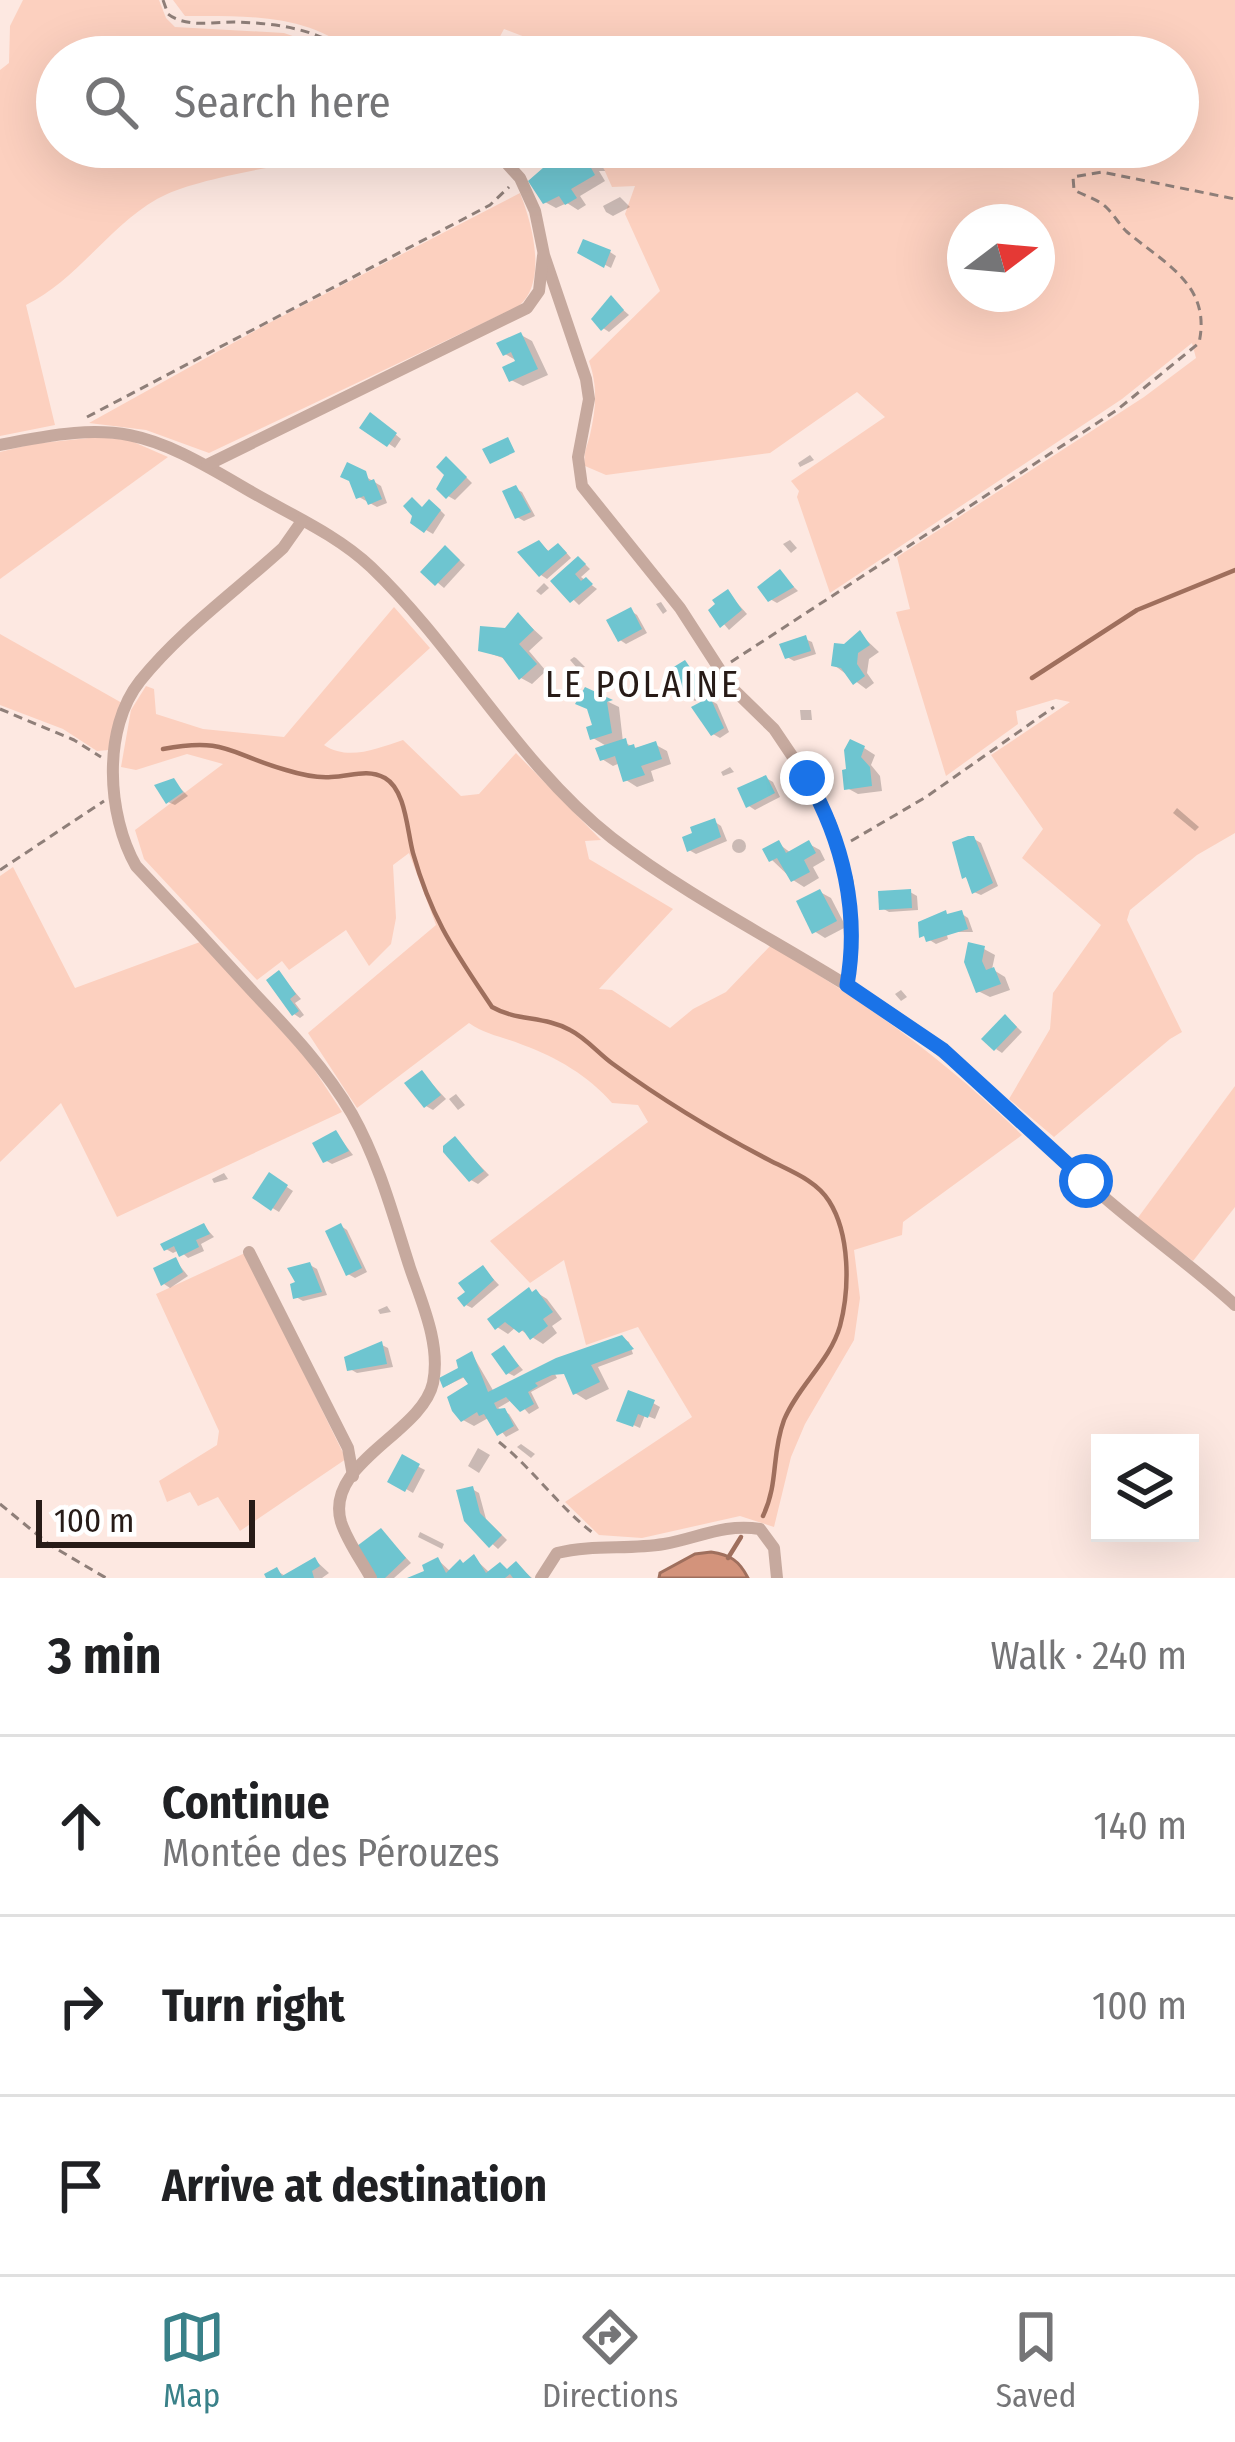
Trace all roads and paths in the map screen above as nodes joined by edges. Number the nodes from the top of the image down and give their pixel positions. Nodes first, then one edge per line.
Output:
1 (163, 0) edge
2 (316, 36) edge
3 (511, 168) edge
4 (520, 178) junction
5 (1235, 200) edge
6 (544, 255) junction
7 (72, 430) junction
8 (0, 445) edge
9 (207, 465) junction
10 (302, 521) junction
11 (719, 670) junction
12 (1054, 707) dead end
13 (0, 710) edge
14 (112, 764) junction
15 (115, 793) junction
16 (839, 847) junction
17 (0, 870) edge
18 (847, 985) junction
19 (249, 1252) dead end
20 (1235, 1304) edge
21 (499, 1442) dead end
22 (348, 1448) junction
23 (370, 1454) junction
24 (353, 1476) junction
25 (0, 1504) edge
26 (608, 1545) junction
27 (106, 1578) edge
28 (371, 1578) edge
29 (541, 1578) edge
30 (777, 1578) edge

1 - 2 path
3 - 4 street
4 - 6 street
4 - 7 path
5 - 11 path
6 - 9 street
6 - 11 street
7 - 8 street
7 - 9 street
9 - 10 street
10 - 14 street
10 - 18 street
11 - 16 street
12 - 16 path
13 - 14 path
14 - 15 street
15 - 17 path
15 - 23 street
16 - 18 street
18 - 20 street
19 - 22 street
21 - 26 path
22 - 23 street
22 - 24 street
23 - 24 street
24 - 28 street
25 - 27 path
26 - 29 street
26 - 30 street

